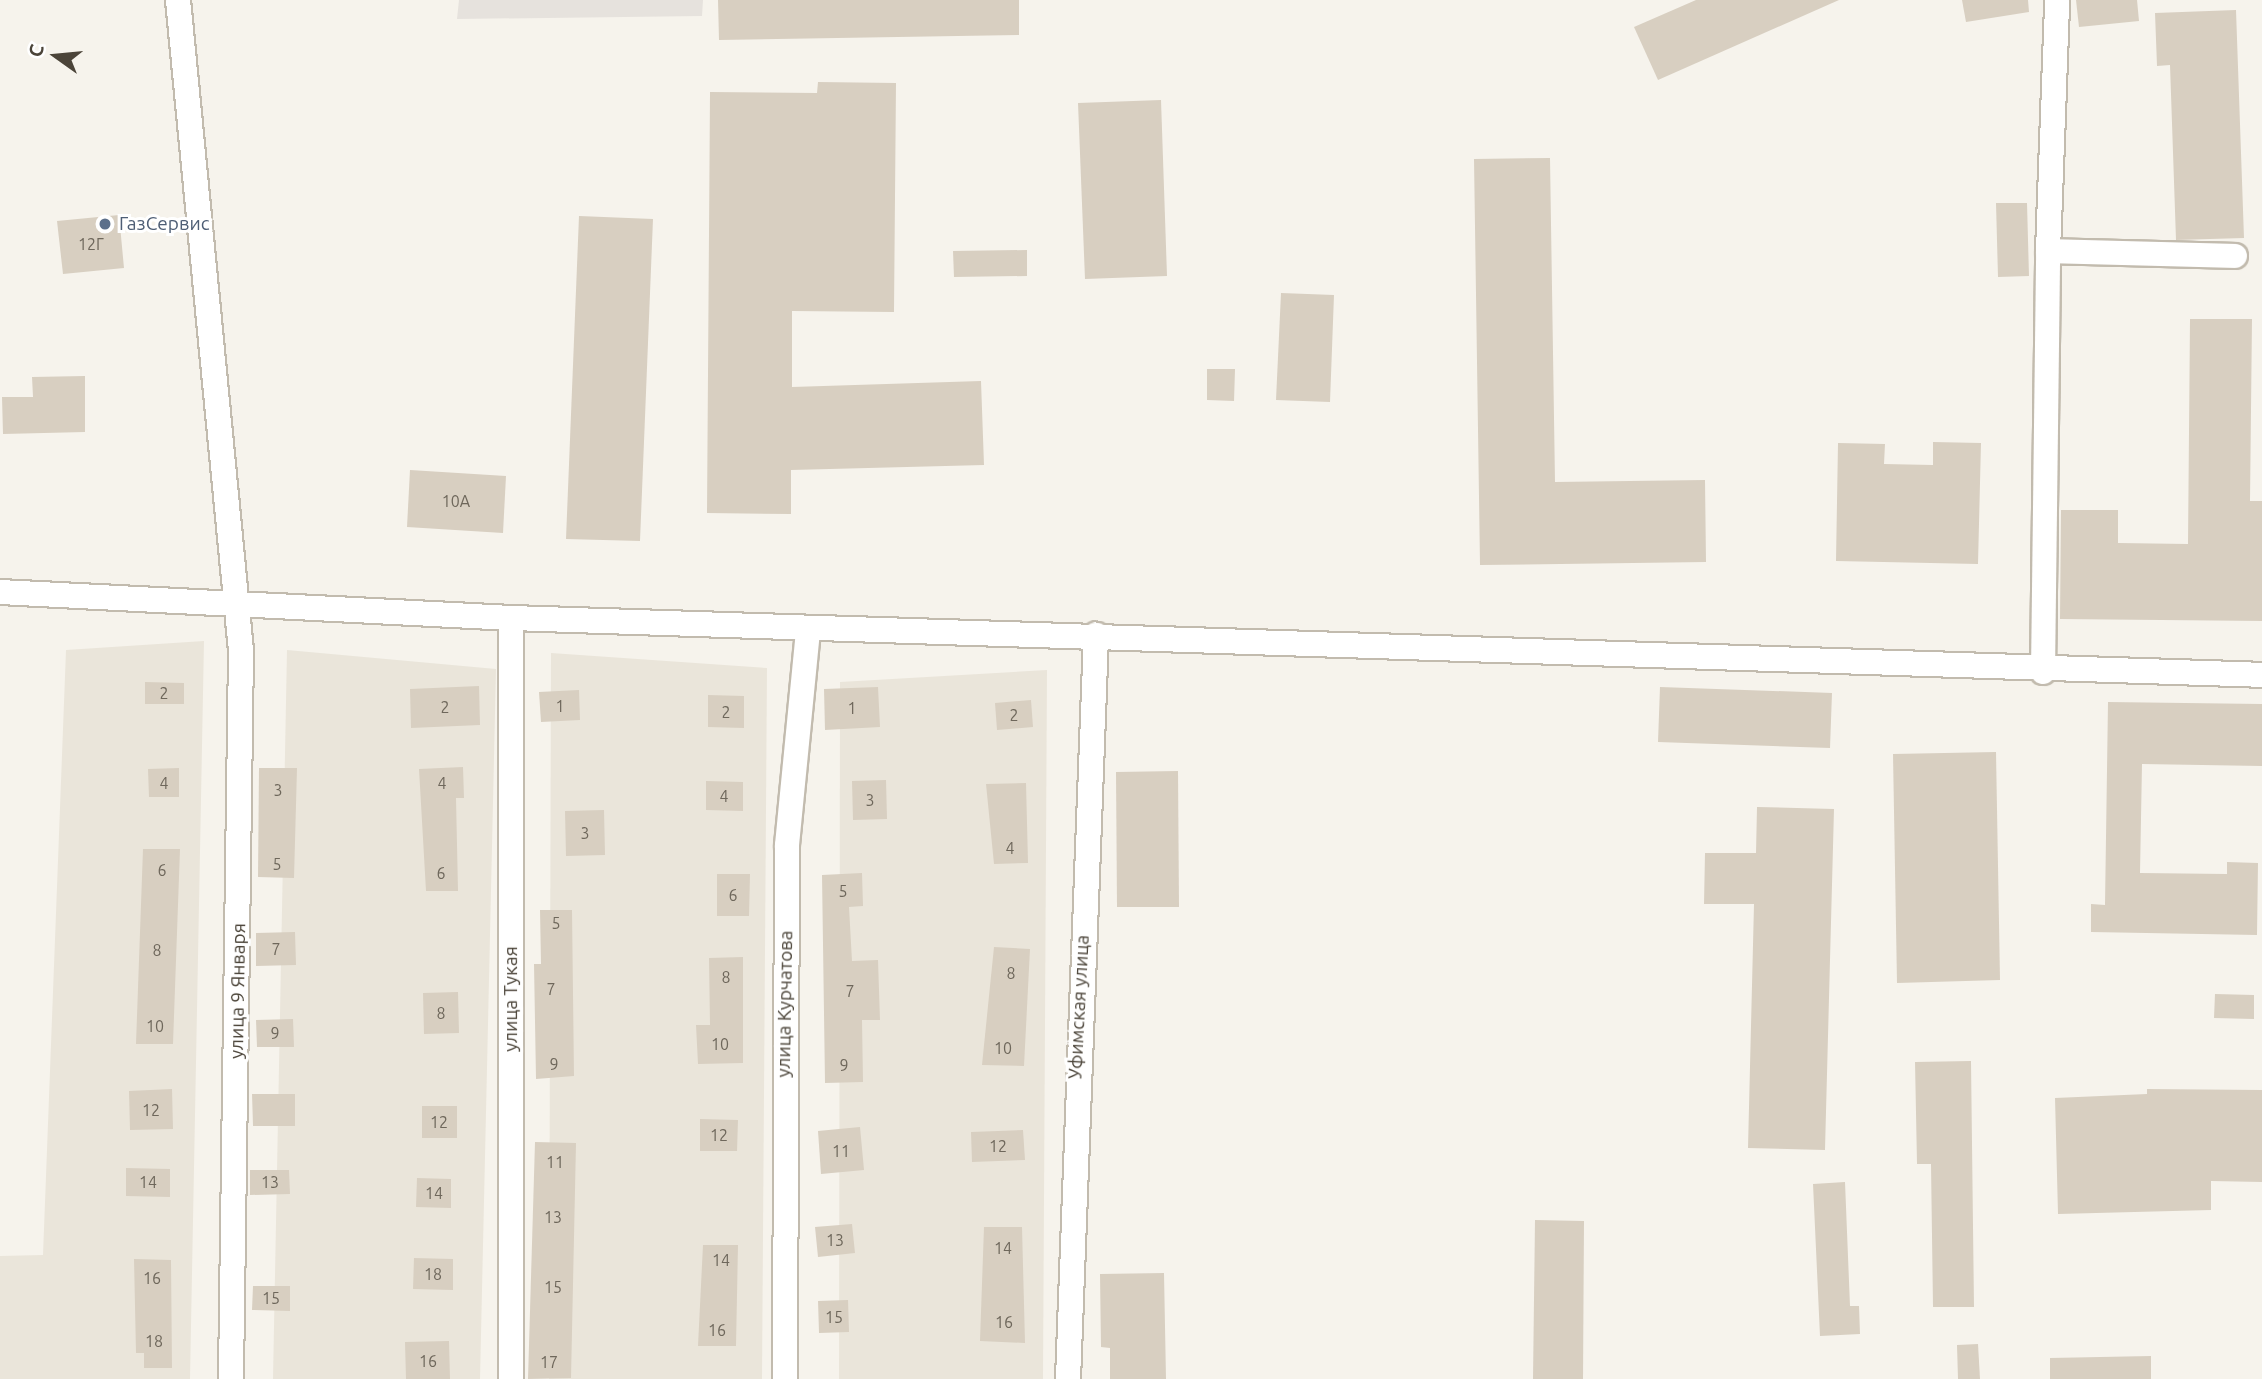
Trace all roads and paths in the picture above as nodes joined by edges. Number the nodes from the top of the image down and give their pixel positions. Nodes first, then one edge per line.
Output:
1 (178, 0) edge
2 (2057, 0) edge
3 (2048, 251) junction
4 (2235, 256) dead end
5 (0, 592) edge
6 (232, 604) junction
7 (511, 618) junction
8 (808, 629) junction
9 (1096, 635) junction
10 (2043, 672) junction
11 (2262, 675) edge
12 (232, 1379) edge
13 (511, 1379) edge
14 (785, 1379) edge
15 (1068, 1379) edge

1 - 6 street, улица 9 Января
2 - 3 street
3 - 4 street
3 - 10 street
5 - 6 street
6 - 7 street
6 - 12 street, улица 9 Января
7 - 8 street
7 - 13 street, улица Тукая
8 - 9 street
8 - 14 street, улица Курчатова
9 - 10 street
9 - 15 street, Уфимская улица
10 - 11 street

